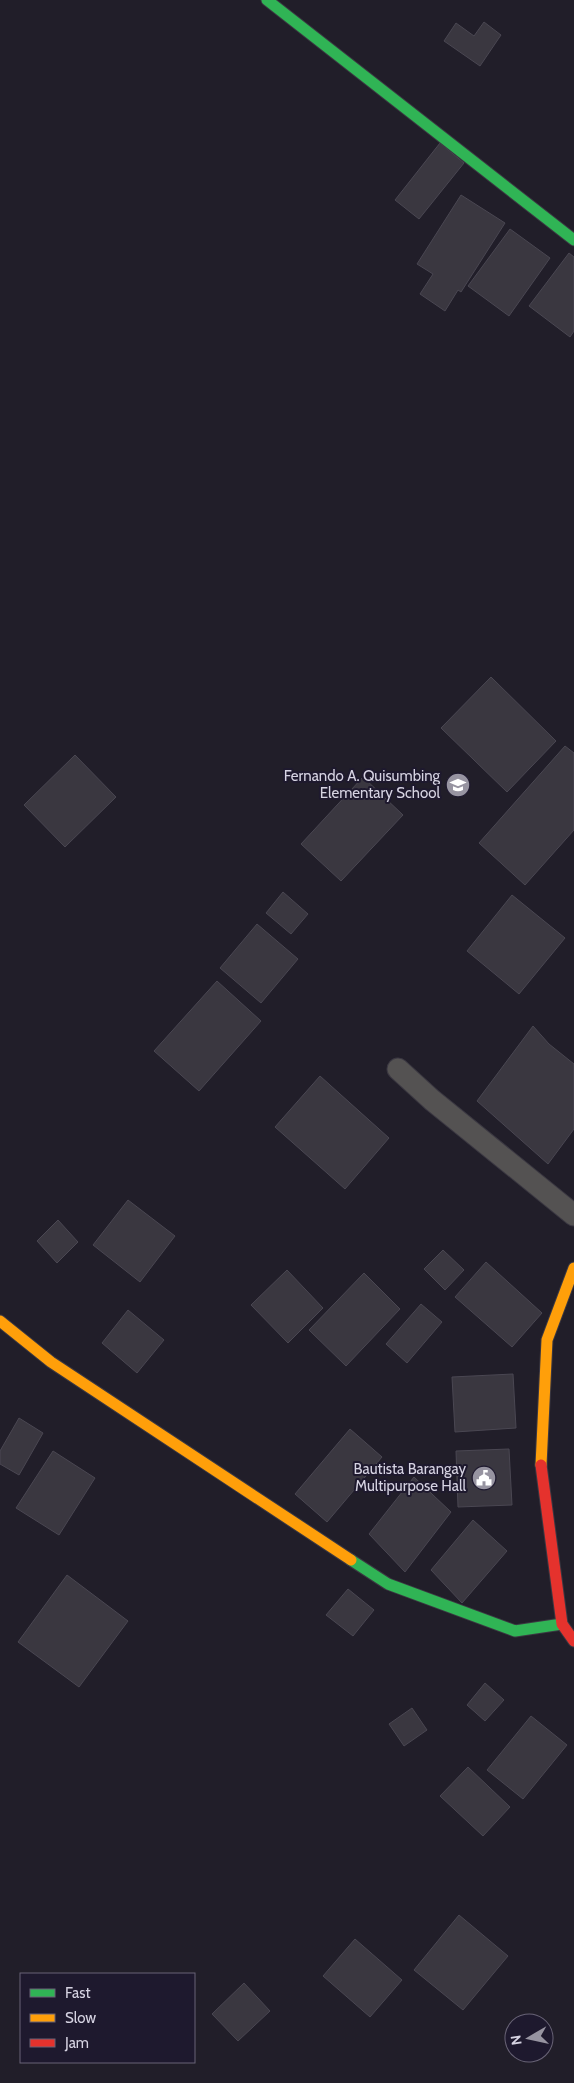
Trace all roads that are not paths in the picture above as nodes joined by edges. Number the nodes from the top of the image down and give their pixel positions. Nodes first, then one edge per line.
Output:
1 (267, 0) edge
2 (574, 240) edge
3 (398, 1069) dead end
4 (574, 1216) edge
5 (574, 1268) edge
6 (0, 1321) edge
7 (562, 1624) junction
8 (574, 1641) edge

1 - 2 street
3 - 4 lane
5 - 7 street
6 - 7 street
7 - 8 street

